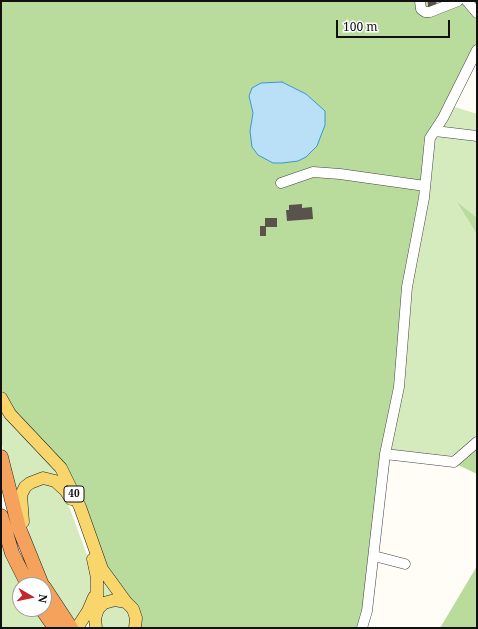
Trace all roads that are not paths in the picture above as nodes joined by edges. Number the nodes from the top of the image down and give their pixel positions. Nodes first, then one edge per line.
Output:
1 (420, 1) edge
2 (458, 1) edge
3 (467, 1) edge
4 (477, 13) edge
5 (477, 50) edge
6 (435, 131) junction
7 (477, 136) edge
8 (281, 182) dead end
9 (425, 186) junction
10 (1, 398) edge
11 (477, 442) edge
12 (386, 454) junction
13 (1, 457) edge
14 (1, 518) edge
15 (27, 549) junction
16 (374, 556) junction
17 (405, 564) dead end
18 (24, 577) edge
19 (39, 577) edge
20 (96, 584) junction
21 (126, 602) junction
22 (96, 619) edge
23 (55, 620) edge
24 (71, 628) edge
25 (77, 628) edge
26 (135, 628) edge
27 (362, 628) edge

1 - 2 street
3 - 4 street
5 - 6 street
6 - 7 street
6 - 9 street
8 - 9 street
9 - 12 street
10 - 21 main road, 40
11 - 12 street
12 - 16 street
13 - 15 highway, 40
14 - 18 highway
15 - 19 highway, 40
15 - 20 main road, 40
16 - 17 street
16 - 27 street
20 - 22 main road, 40
20 - 25 main road
21 - 22 main road
21 - 26 main road, 40
22 - 25 main road
23 - 24 highway, 40

